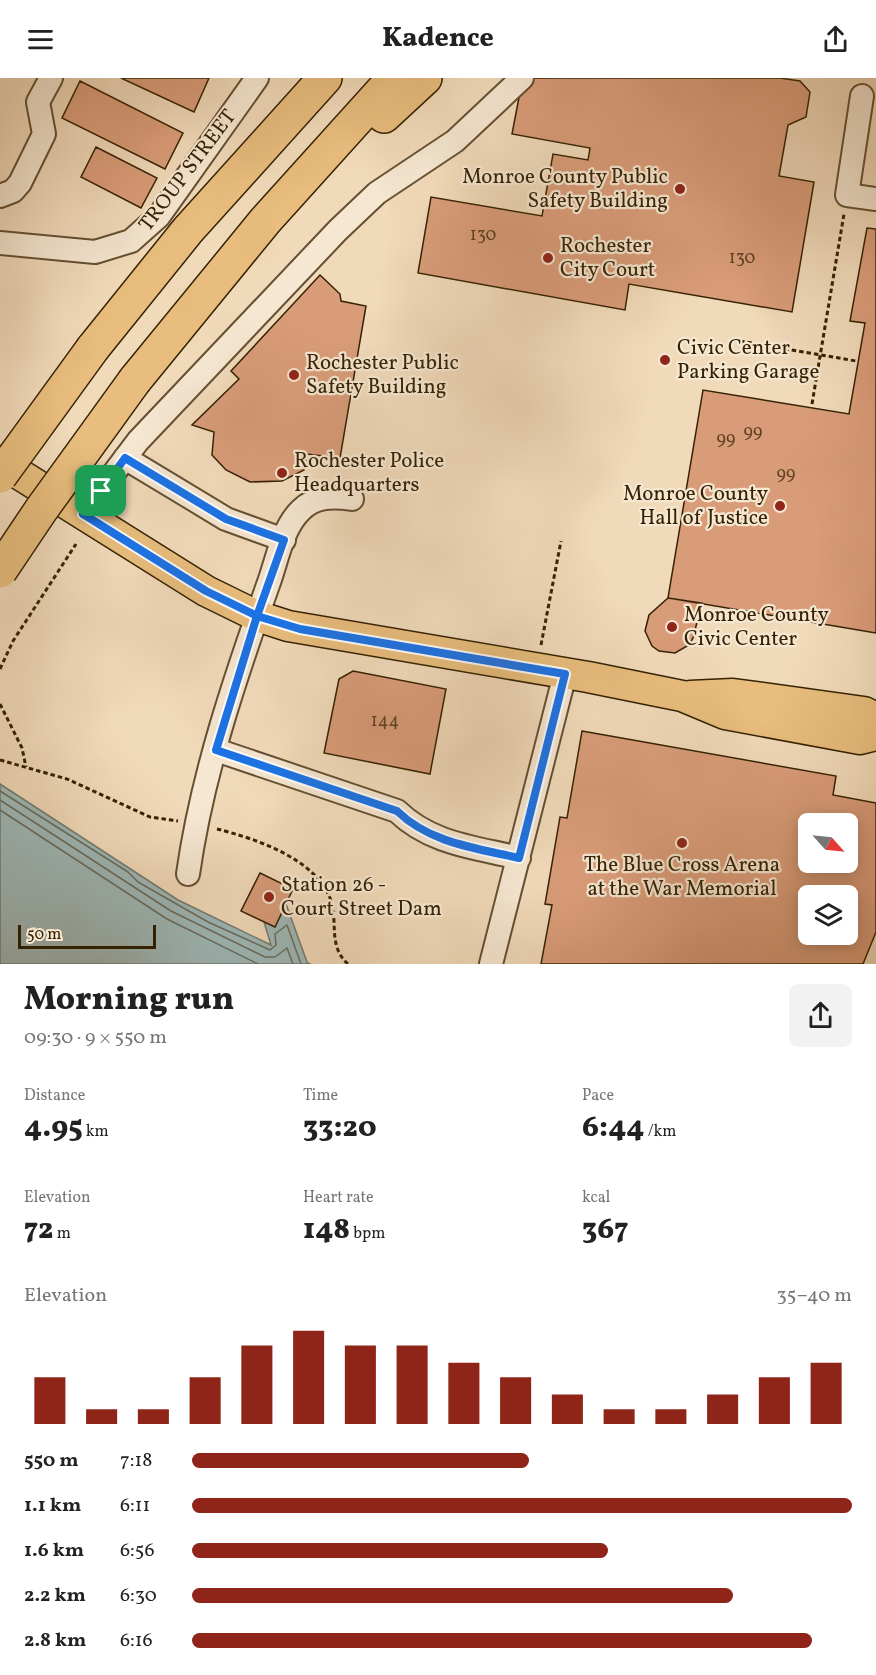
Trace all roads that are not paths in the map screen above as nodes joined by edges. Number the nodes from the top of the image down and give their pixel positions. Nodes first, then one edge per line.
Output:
1 (51, 78) edge
2 (325, 78) edge
3 (394, 78) edge
4 (424, 78) edge
5 (522, 78) edge
6 (247, 81) edge
7 (862, 96) dead end
8 (0, 196) edge
9 (876, 199) edge
10 (0, 243) edge
11 (244, 246) junction
12 (125, 458) junction
13 (0, 462) edge
14 (0, 476) edge
15 (352, 499) dead end
16 (83, 514) junction
17 (284, 540) junction
18 (0, 571) edge
19 (257, 616) junction
20 (565, 674) junction
21 (682, 696) junction
22 (876, 718) edge
23 (876, 735) edge
24 (216, 750) junction
25 (519, 858) junction
26 (188, 874) dead end
27 (491, 964) edge

1 - 8 street
2 - 14 highway, bridge
3 - 11 highway
4 - 11 highway
5 - 12 street
6 - 10 street, TROUP STREET
7 - 9 street
11 - 18 highway, bridge
12 - 16 street
12 - 17 street
13 - 16 main road
15 - 17 street
16 - 19 main road
17 - 19 street
19 - 20 main road
19 - 24 street
20 - 21 main road
20 - 25 street
21 - 22 main road
21 - 23 main road
24 - 25 street
24 - 26 street
25 - 27 street

